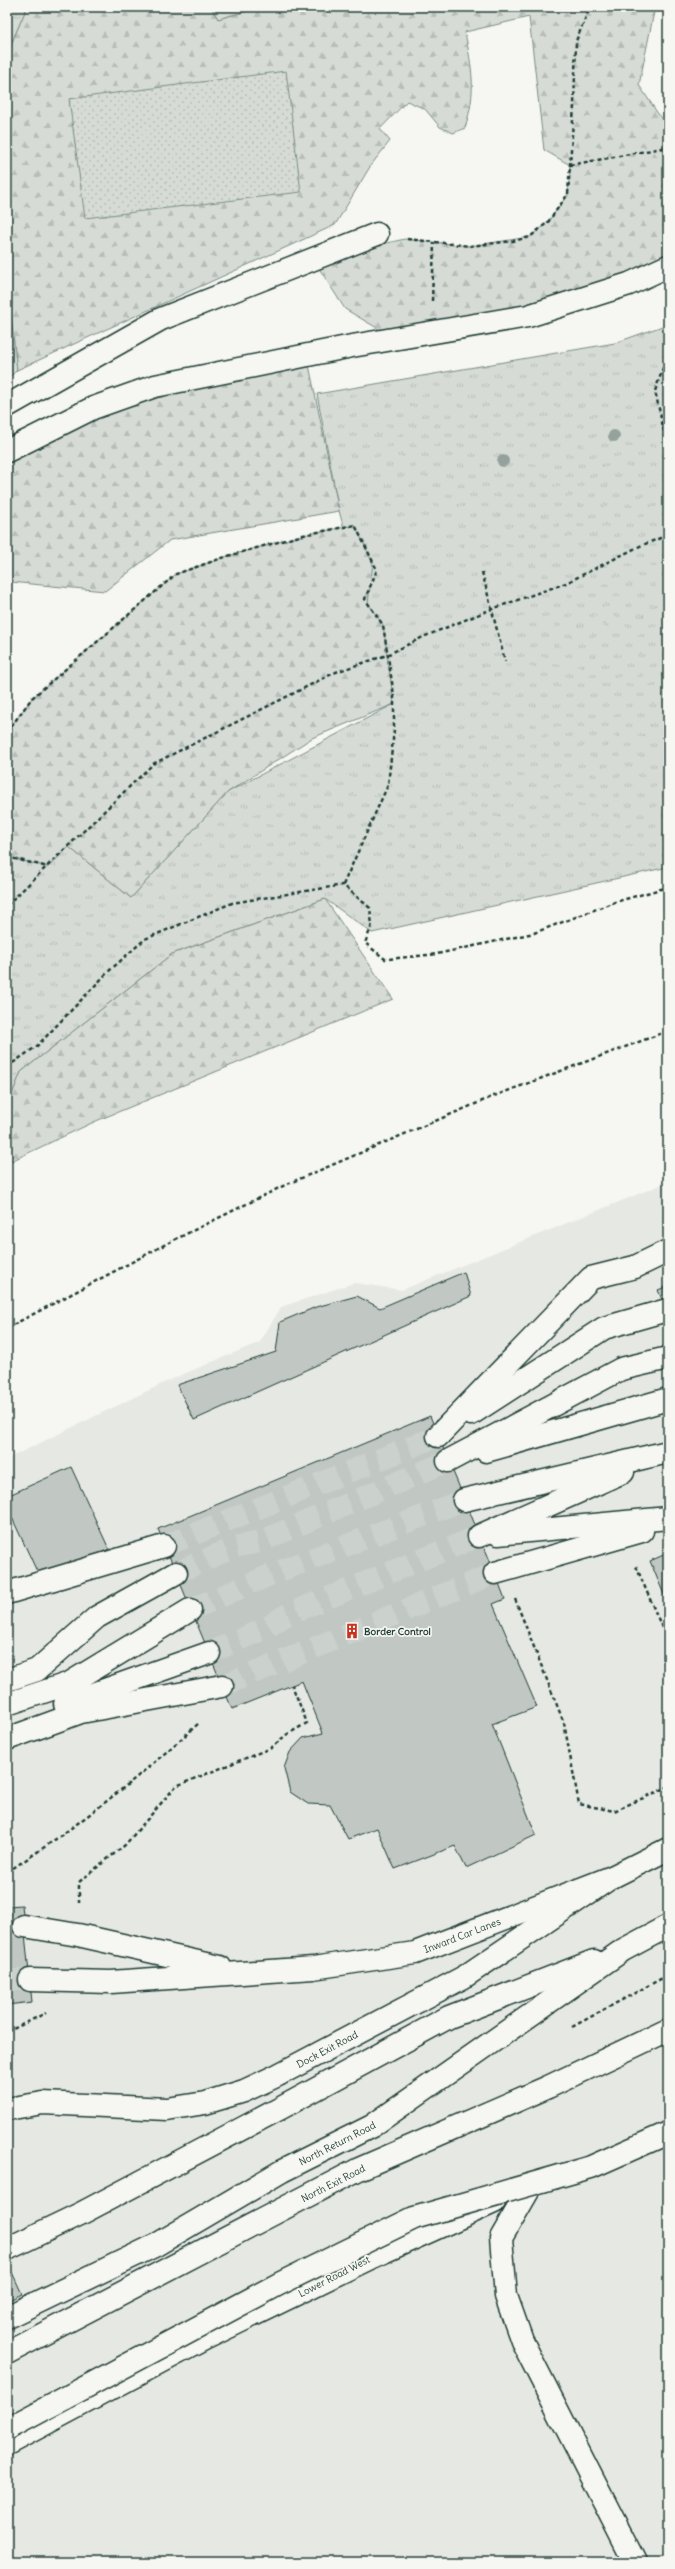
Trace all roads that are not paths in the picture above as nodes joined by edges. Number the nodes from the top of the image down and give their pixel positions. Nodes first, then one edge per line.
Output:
1 (377, 234) road end
2 (668, 266) edge
3 (7, 406) edge
4 (7, 451) edge
5 (668, 1251) edge
6 (667, 1310) dead end
7 (668, 1358) edge
8 (668, 1399) edge
9 (668, 1452) edge
10 (464, 1500) tunnel mouth
11 (668, 1518) edge
12 (668, 1523) edge
13 (164, 1546) tunnel mouth
14 (499, 1572) tunnel mouth
15 (176, 1573) tunnel mouth
16 (7, 1592) edge
17 (190, 1610) tunnel mouth
18 (209, 1653) tunnel mouth
19 (7, 1680) edge
20 (222, 1686) tunnel mouth
21 (7, 1704) edge
22 (7, 1724) edge
23 (7, 1739) edge
24 (668, 1848) edge
25 (612, 1877) junction
26 (24, 1926) tunnel mouth
27 (668, 1926) edge
28 (623, 1950) junction
29 (243, 1973) junction
30 (30, 1980) tunnel mouth
31 (668, 2030) edge
32 (7, 2108) edge
33 (668, 2123) edge
34 (668, 2133) edge
35 (531, 2186) junction
36 (7, 2249) edge
37 (7, 2317) edge
38 (7, 2352) edge
39 (7, 2429) edge
40 (7, 2444) edge
41 (635, 2562) edge

1 - 3 lane
2 - 4 lane
5 - 6 lane
7 - 8 lane
9 - 10 lane
9 - 11 lane
12 - 14 lane
13 - 16 lane
15 - 19 lane
17 - 21 lane
18 - 22 lane
20 - 23 lane
24 - 25 lane, Inward Car Lanes
25 - 29 lane, Inward Car Lanes
25 - 32 lane, Dock Exit Road
26 - 29 lane
27 - 28 lane, North Return Road
28 - 36 lane
28 - 37 lane, North Return Road
29 - 30 lane, Inward Car Lanes
31 - 38 lane, North Exit Road
33 - 35 lane, Lower Road West
34 - 39 lane, bridge
35 - 40 lane, Lower Road West
35 - 41 lane

